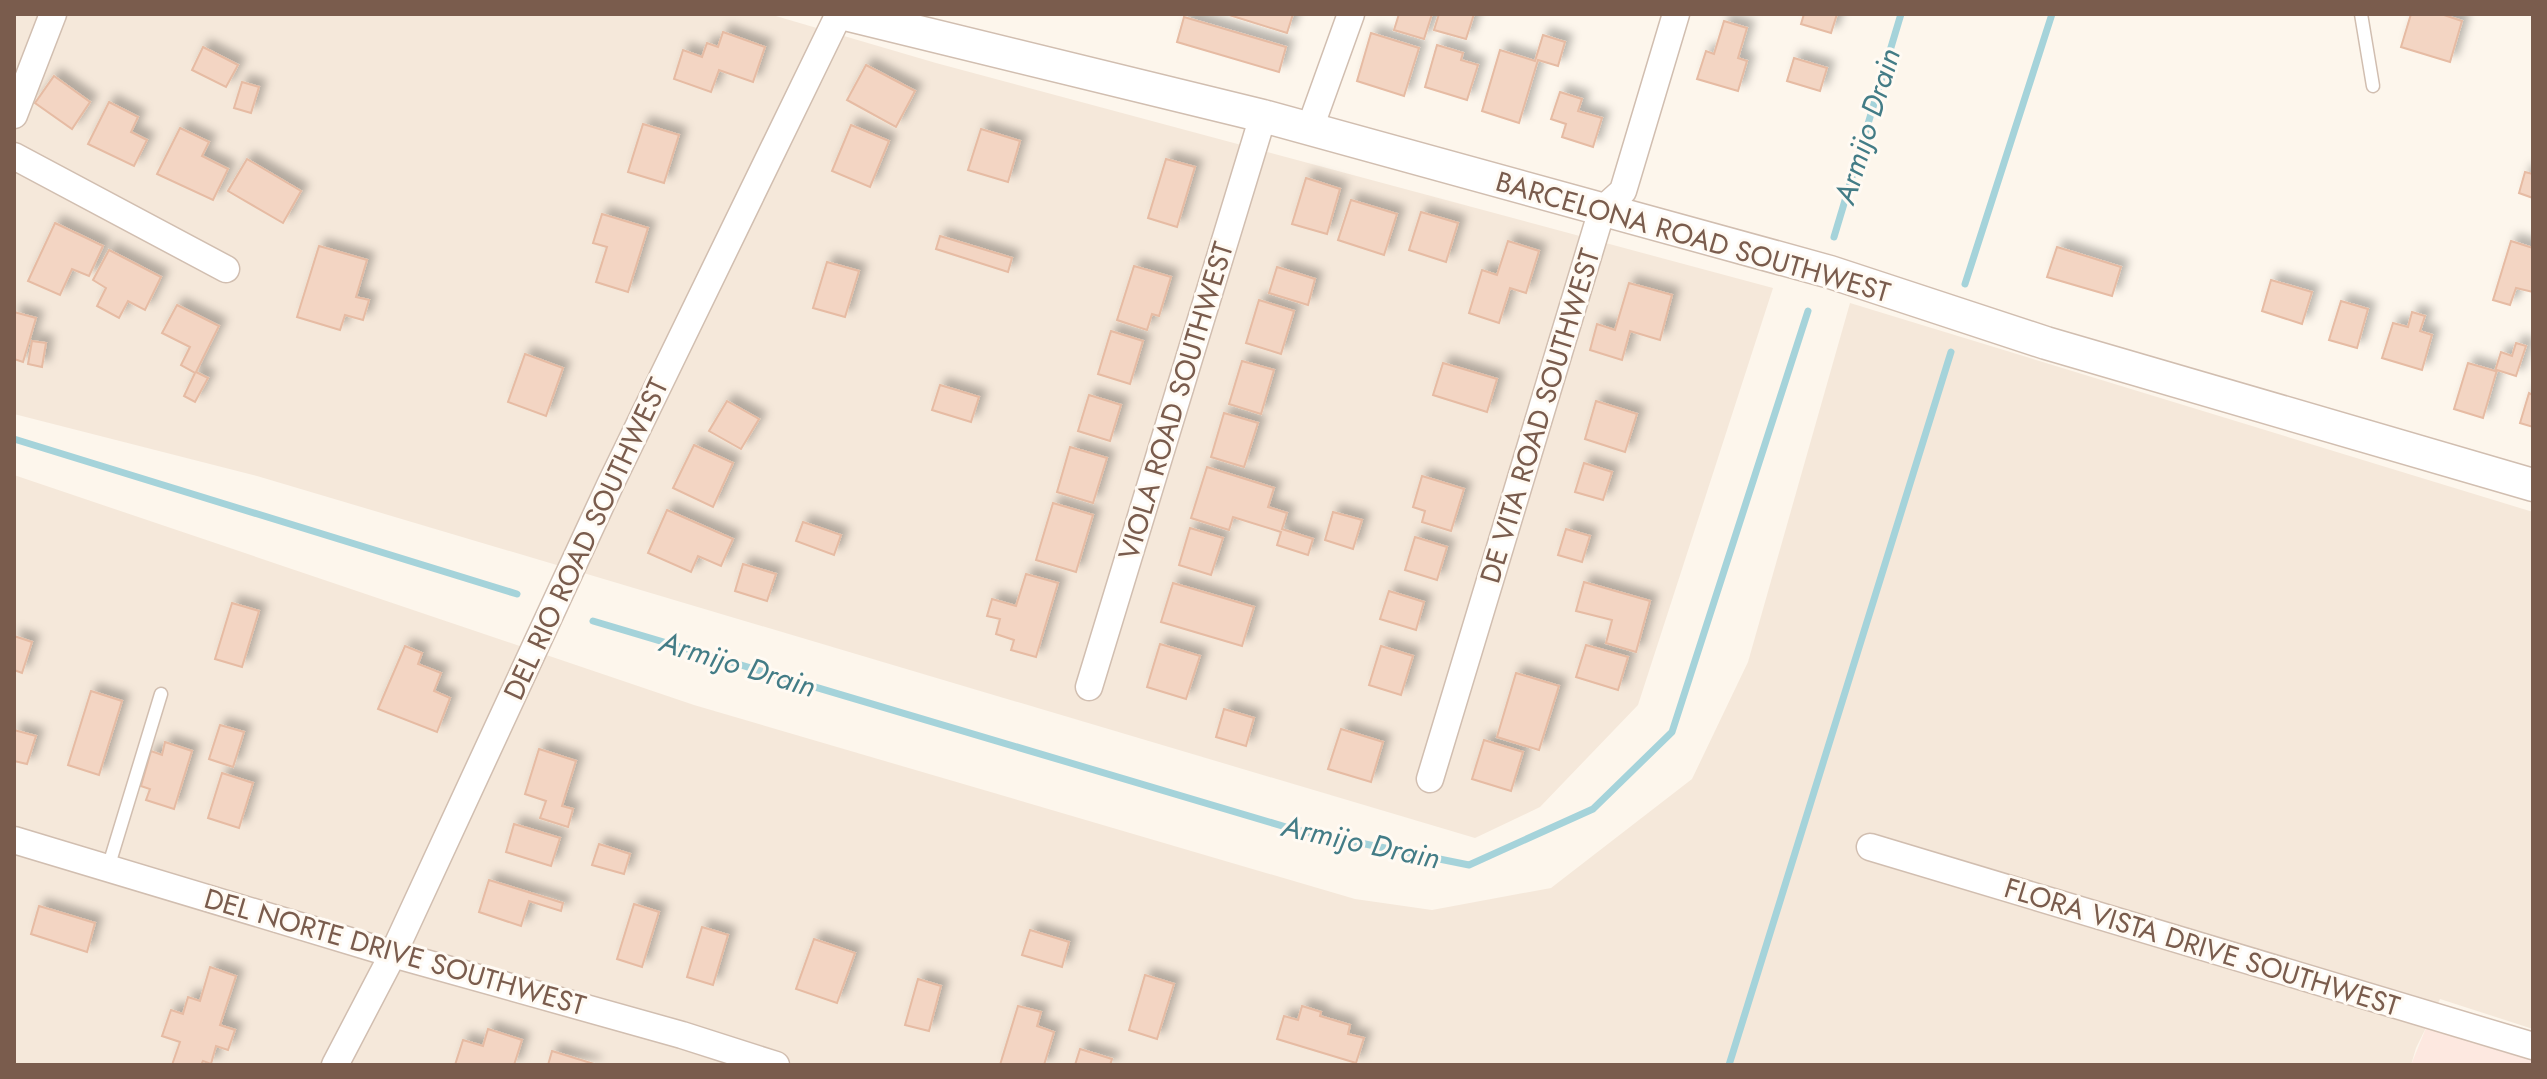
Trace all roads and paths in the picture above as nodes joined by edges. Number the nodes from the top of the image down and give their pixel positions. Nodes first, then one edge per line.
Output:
1 (53, 14) edge
2 (842, 14) edge
3 (1351, 14) edge
4 (1676, 14) edge
5 (2361, 14) edge
6 (2373, 86) dead end
7 (14, 115) edge
8 (1263, 116) junction
9 (1310, 128) junction
10 (14, 156) edge
11 (1602, 210) junction
12 (226, 269) dead end
13 (2533, 485) edge
14 (1089, 687) dead end
15 (161, 694) dead end
16 (1430, 779) dead end
17 (14, 840) edge
18 (1870, 847) dead end
19 (108, 868) junction
20 (393, 954) junction
21 (2533, 1046) edge
22 (335, 1065) edge
23 (776, 1065) edge

1 - 7 street
2 - 8 street, BARCELONA ROAD SOUTHWEST
2 - 20 street, DEL RIO ROAD SOUTHWEST
3 - 9 street
4 - 11 street, DE VITA ROAD SOUTHWEST
5 - 6 lane
8 - 9 street, BARCELONA ROAD SOUTHWEST
8 - 14 street, VIOLA ROAD SOUTHWEST
9 - 11 street, BARCELONA ROAD SOUTHWEST
10 - 12 street
11 - 13 street, BARCELONA ROAD SOUTHWEST
11 - 16 street, DE VITA ROAD SOUTHWEST
15 - 19 lane
17 - 19 street, DEL NORTE DRIVE SOUTHWEST
18 - 21 street, FLORA VISTA DRIVE SOUTHWEST
19 - 20 street, DEL NORTE DRIVE SOUTHWEST
20 - 22 street, DEL RIO ROAD SOUTHWEST
20 - 23 street, DEL NORTE DRIVE SOUTHWEST

